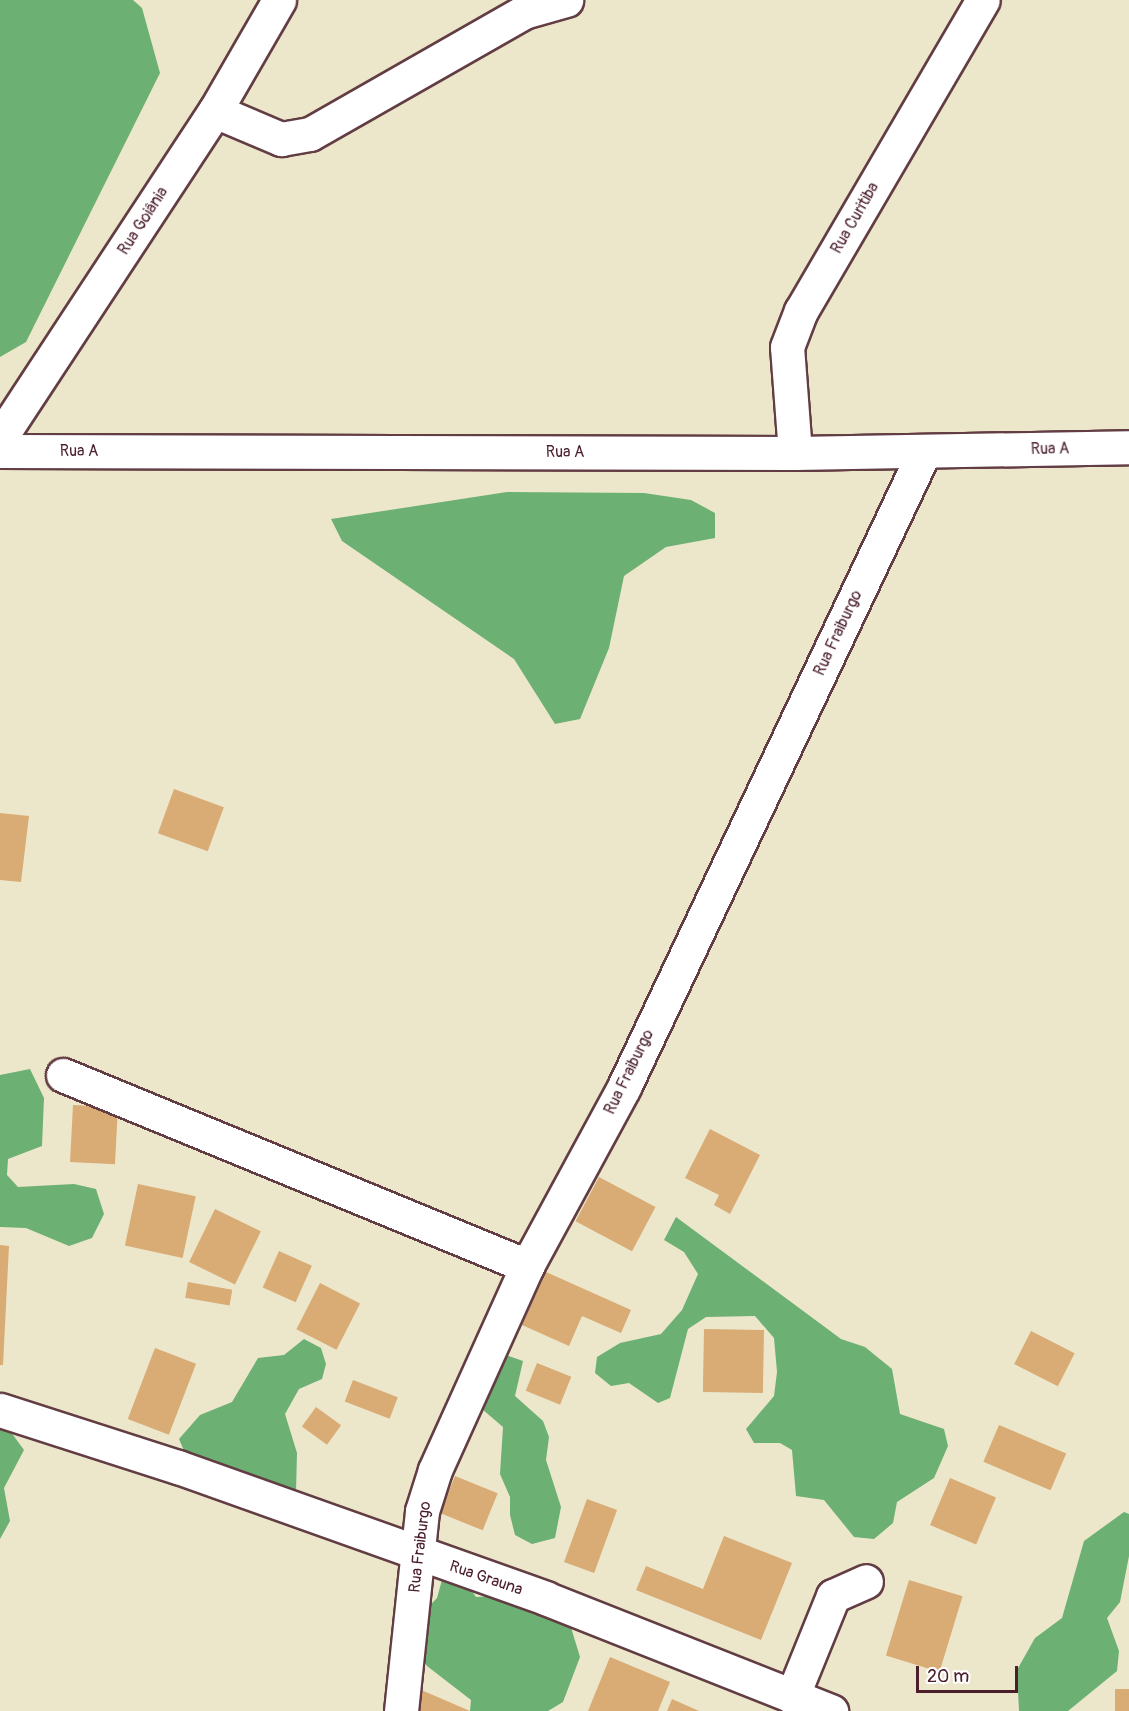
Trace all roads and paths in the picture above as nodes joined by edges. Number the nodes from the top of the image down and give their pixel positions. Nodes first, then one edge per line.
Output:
1 (279, 0) edge
2 (566, 0) edge
3 (983, 0) edge
4 (215, 111) junction
5 (0, 438) edge
6 (1128, 441) edge
7 (0, 451) edge
8 (924, 452) junction
9 (795, 453) junction
10 (63, 1075) dead end
11 (527, 1266) junction
12 (0, 1410) edge
13 (417, 1554) junction
14 (866, 1581) dead end
15 (792, 1697) junction
16 (400, 1711) edge
17 (831, 1711) edge

1 - 4 street, Rua Goiânia
2 - 4 street
3 - 9 street, Rua Curitiba
4 - 5 street, Rua Goiânia
6 - 8 street, Rua A
7 - 9 street, Rua A
8 - 9 street, Rua A
8 - 11 street, Rua Fraiburgo
10 - 11 street
11 - 13 street, Rua Fraiburgo
12 - 13 street, Rua Grauna
13 - 15 street, Rua Grauna
13 - 16 street, Rua Fraiburgo
14 - 15 street
15 - 17 street, Rua Grauna

